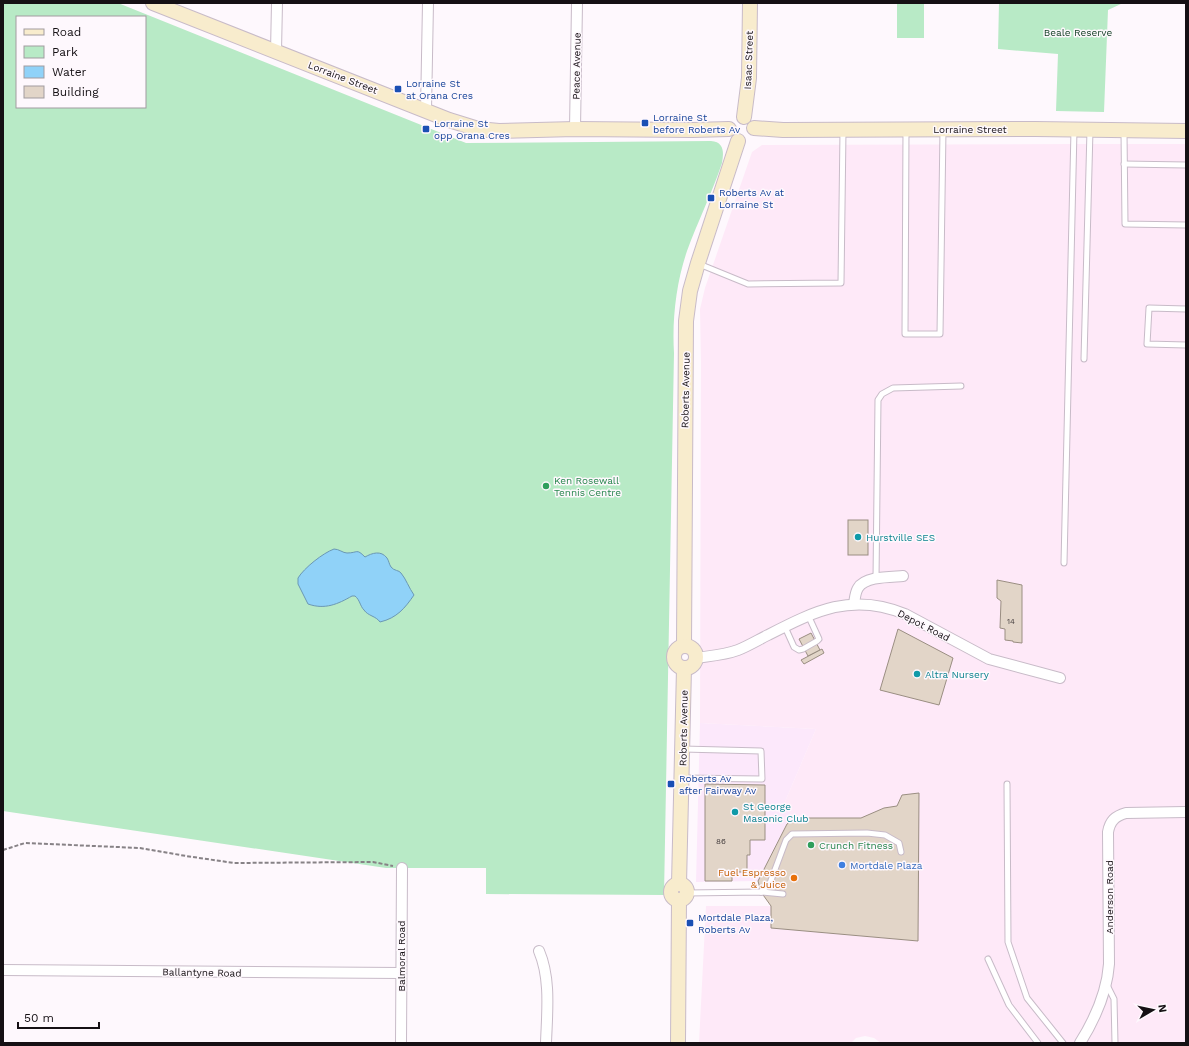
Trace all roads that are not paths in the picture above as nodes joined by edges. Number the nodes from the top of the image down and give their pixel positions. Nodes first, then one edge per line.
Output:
1 (153, 3) edge
2 (276, 3) edge
3 (428, 3) edge
4 (577, 3) edge
5 (750, 3) edge
6 (276, 51) junction
7 (426, 110) junction
8 (744, 117) junction
9 (754, 128) junction
10 (729, 129) junction
11 (943, 129) junction
12 (575, 130) junction
13 (844, 130) junction
14 (906, 130) junction
15 (1074, 130) junction
16 (1090, 130) junction
17 (1124, 130) junction
18 (1186, 131) edge
19 (738, 141) junction
20 (1124, 164) junction
21 (1186, 165) edge
22 (1186, 225) edge
23 (698, 263) junction
24 (1186, 309) edge
25 (1186, 345) edge
26 (1084, 359) dead end
27 (961, 386) dead end
28 (1064, 563) dead end
29 (903, 576) dead end
30 (876, 579) junction
31 (854, 604) junction
32 (808, 615) junction
33 (785, 627) junction
34 (684, 646) junction
35 (696, 658) junction
36 (684, 668) junction
37 (1060, 678) dead end
38 (682, 749) junction
39 (682, 778) junction
40 (1008, 784) dead end
41 (1186, 812) edge
42 (901, 852) dead end
43 (402, 868) road end
44 (682, 892) junction
45 (761, 892) junction
46 (783, 894) dead end
47 (539, 951) dead end
48 (988, 959) dead end
49 (3, 970) edge
50 (401, 973) junction
51 (1107, 985) junction
52 (400, 1043) edge
53 (546, 1043) edge
54 (678, 1043) edge
55 (1038, 1043) edge
56 (1063, 1043) edge
57 (1080, 1043) edge
58 (1115, 1043) edge

1 - 6 street, Lorraine Street
2 - 6 street
3 - 7 street
4 - 12 street, Peace Avenue
5 - 8 street, Isaac Street
6 - 7 street, Lorraine Street
7 - 12 street, Lorraine Street
8 - 9 street
8 - 10 street
9 - 13 street, Lorraine Street
9 - 19 street
10 - 12 street, Lorraine Street
10 - 19 street
11 - 14 street, Lorraine Street
11 - 14 lane
11 - 15 street, Lorraine Street
13 - 14 street, Lorraine Street
13 - 23 lane
15 - 16 street, Lorraine Street
15 - 28 lane
16 - 17 street, Lorraine Street
16 - 26 lane
17 - 18 street, Lorraine Street
17 - 20 lane
19 - 23 street, Roberts Avenue
20 - 21 lane
20 - 22 lane
23 - 34 street, Roberts Avenue
24 - 25 lane
27 - 30 lane
29 - 30 street
30 - 31 street
31 - 32 street, Depot Road
31 - 37 street, Depot Road
32 - 33 street, Depot Road
32 - 33 lane
33 - 35 street, Depot Road
34 - 35 street
34 - 36 street
35 - 36 street
36 - 38 street, Roberts Avenue
38 - 39 street, Roberts Avenue
38 - 39 lane
39 - 44 street, Roberts Avenue
40 - 56 lane
41 - 51 street, Anderson Road
42 - 45 lane
43 - 50 street, Balmoral Road
44 - 45 lane
44 - 54 street, Roberts Avenue
45 - 46 lane
47 - 53 street
48 - 55 lane
49 - 50 street, Ballantyne Road
50 - 52 street, Balmoral Road
51 - 57 street, Anderson Road
51 - 58 lane

